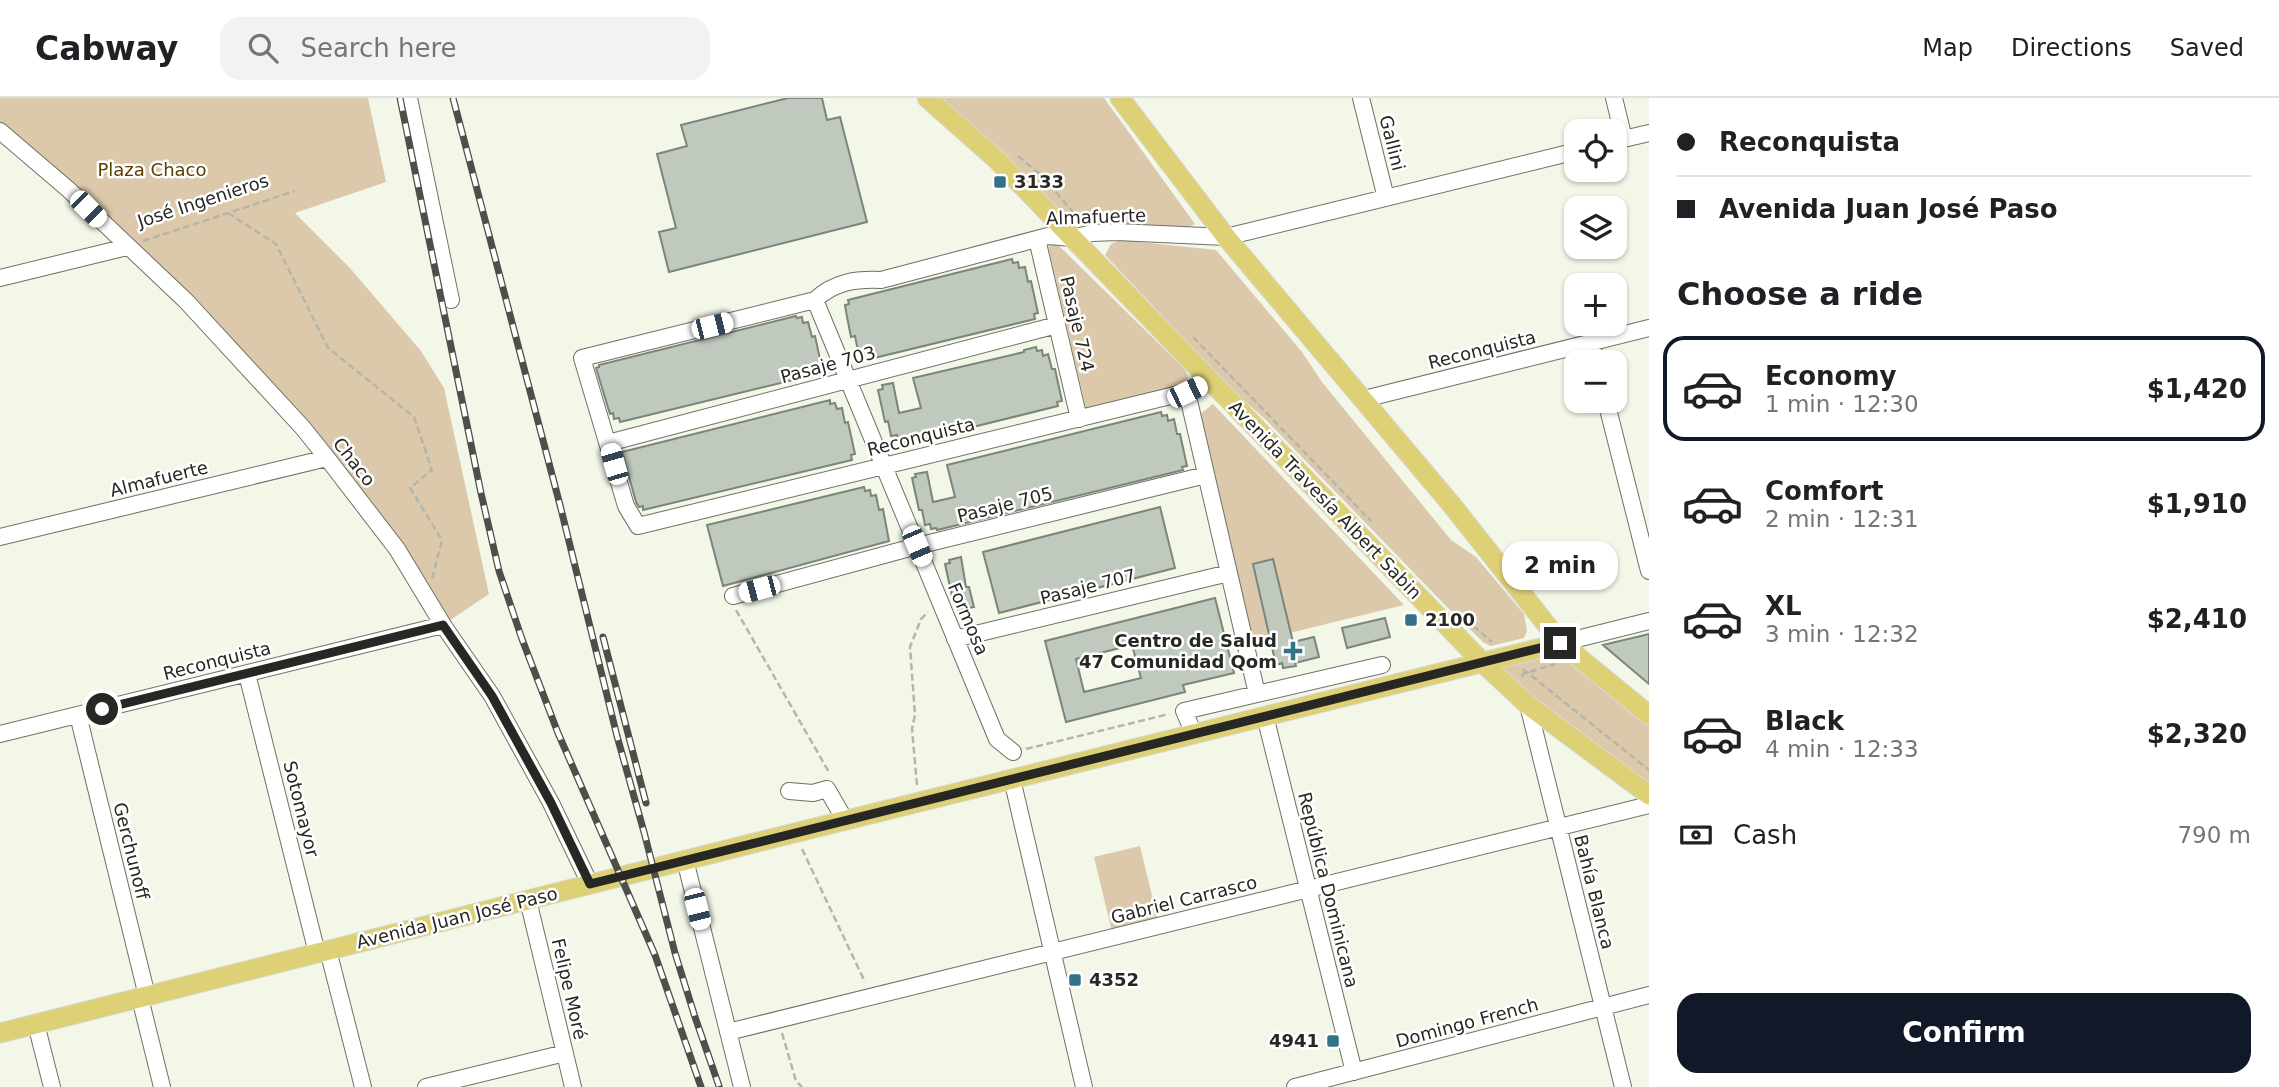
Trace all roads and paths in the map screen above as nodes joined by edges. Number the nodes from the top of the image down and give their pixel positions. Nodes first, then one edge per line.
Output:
1 (409, 98) edge
2 (927, 98) edge
3 (1120, 98) edge
4 (1361, 98) edge
5 (1614, 98) edge
6 (1617, 119) edge
7 (0, 131) edge
8 (1649, 133) edge
9 (1627, 138) edge
10 (1564, 154) edge
11 (295, 191) dead end
12 (1386, 198) junction
13 (228, 213) junction
14 (1226, 237) junction
15 (1073, 238) junction
16 (1037, 239) junction
17 (127, 247) junction
18 (0, 278) edge
19 (451, 300) dead end
20 (815, 300) junction
21 (1057, 325) junction
22 (1649, 328) edge
23 (1189, 332) dead end
24 (1591, 342) junction
25 (1593, 350) edge
26 (847, 380) junction
27 (1210, 381) junction
28 (1187, 392) junction
29 (1364, 399) junction
30 (1609, 413) edge
31 (1079, 419) junction
32 (608, 443) junction
33 (327, 458) junction
34 (883, 466) junction
35 (1206, 475) junction
36 (1373, 523) dead end
37 (0, 537) edge
38 (917, 546) junction
39 (1649, 571) edge
40 (1229, 573) junction
41 (733, 596) joint
42 (939, 599) junction
43 (427, 600) junction
44 (1466, 619) dead end
45 (1649, 621) edge
46 (443, 625) junction
47 (956, 639) junction
48 (1560, 643) junction
49 (1494, 645) dead end
50 (1482, 663) junction
51 (1555, 664) dead end
52 (1382, 665) dead end
53 (1527, 672) junction
54 (247, 674) junction
55 (1519, 683) dead end
56 (1257, 694) junction
57 (1528, 705) junction
58 (1184, 711) junction
59 (78, 715) junction
60 (1649, 715) edge
61 (1265, 716) junction
62 (0, 734) edge
63 (1194, 734) junction
64 (1013, 752) joint
65 (1649, 770) edge
66 (1012, 779) junction
67 (827, 789) junction
68 (789, 791) dead end
69 (1649, 795) edge
70 (919, 802) junction
71 (1649, 805) edge
72 (845, 820) junction
73 (1558, 828) junction
74 (794, 833) junction
75 (685, 860) junction
76 (590, 884) junction
77 (1307, 889) junction
78 (528, 900) junction
79 (323, 952) junction
80 (1053, 952) junction
81 (1649, 995) edge
82 (144, 997) junction
83 (872, 997) junction
84 (1603, 1007) junction
85 (778, 1020) junction
86 (36, 1024) junction
87 (728, 1032) junction
88 (0, 1033) edge
89 (565, 1053) junction
90 (1354, 1072) junction
91 (52, 1087) edge
92 (162, 1087) edge
93 (363, 1087) edge
94 (426, 1087) edge
95 (573, 1087) edge
96 (742, 1087) edge
97 (802, 1087) edge
98 (1084, 1087) edge
99 (1295, 1087) edge
100 (1623, 1087) edge

1 - 19 street
2 - 15 main road, Avenida Travesía Albert Sabin
3 - 14 main road
4 - 12 street, Gallini
5 - 6 street
7 - 17 street, Chaco
8 - 9 street
10 - 12 street, Almafuerte
11 - 13 path, José Ingenieros
12 - 14 street, Almafuerte
13 - 17 path, José Ingenieros
13 - 43 path
14 - 15 street, Almafuerte
14 - 29 main road
15 - 16 street, Almafuerte
15 - 27 main road, Avenida Travesía Albert Sabin
16 - 20 street, Almafuerte
16 - 21 street, Pasaje 724
17 - 18 street, José Ingenieros
17 - 33 street, Chaco
20 - 26 street, Formosa
20 - 32 street, Almafuerte
21 - 26 street, Pasaje 703
21 - 31 street, Pasaje 724
22 - 24 street, Reconquista
23 - 36 path
24 - 25 street
24 - 29 street, Reconquista
26 - 32 street, Pasaje 703
26 - 34 street, Formosa
27 - 28 street, Reconquista
27 - 50 main road, Avenida Travesía Albert Sabin
28 - 31 street, Reconquista
28 - 35 street
29 - 48 main road
30 - 39 street
31 - 34 street, Reconquista
32 - 34 street, Reconquista
33 - 37 street, Almafuerte
33 - 43 street, Chaco
34 - 38 street, Formosa
35 - 38 street, Pasaje 705
35 - 40 street
38 - 41 street, Pasaje 705
38 - 42 street, Formosa
40 - 47 street, Pasaje 707
40 - 56 street
41 - 67 path
42 - 47 street, Formosa
42 - 70 path
43 - 46 street, Chaco
44 - 49 path
45 - 48 street, Avenida Juan José Paso
46 - 54 street, Reconquista
46 - 76 street, Chaco
47 - 64 street, Formosa
48 - 50 main road, Avenida Juan José Paso
48 - 60 main road
50 - 57 main road, Avenida Travesía Albert Sabin
50 - 61 main road, Avenida Juan José Paso
51 - 53 path
52 - 56 street
53 - 55 path
53 - 65 path
54 - 59 street, Reconquista
54 - 79 street, Sotomayor
56 - 58 street
57 - 69 main road, Avenida Travesía Albert Sabin
57 - 73 street, Bahía Blanca
58 - 63 street
58 - 64 path
59 - 62 street, Reconquista
59 - 82 street, Gerchunoff
61 - 63 main road, Avenida Juan José Paso
61 - 77 street, República Dominicana
63 - 66 main road, Avenida Juan José Paso
66 - 70 main road, Avenida Juan José Paso
66 - 80 street
67 - 68 street
67 - 72 street
70 - 72 main road, Avenida Juan José Paso
71 - 73 street, Gabriel Carrasco
72 - 74 main road, Avenida Juan José Paso
73 - 77 street, Gabriel Carrasco
73 - 84 street, Bahía Blanca
74 - 75 main road, Avenida Juan José Paso
74 - 83 path
75 - 76 main road, Avenida Juan José Paso
75 - 87 street
76 - 78 main road, Avenida Juan José Paso
77 - 80 street, Gabriel Carrasco
77 - 90 street, República Dominicana
78 - 79 main road, Avenida Juan José Paso
78 - 89 street, Felipe Moré
79 - 82 main road, Avenida Juan José Paso
79 - 93 street, Sotomayor
80 - 83 street, Gabriel Carrasco
80 - 98 street
81 - 84 street, Domingo French
82 - 86 main road, Avenida Juan José Paso
82 - 92 street, Gerchunoff
83 - 85 street, Gabriel Carrasco
84 - 90 street, Domingo French
84 - 100 street, Bahía Blanca
85 - 87 street, Gabriel Carrasco
85 - 97 path
86 - 88 main road, Avenida Juan José Paso
86 - 91 street
87 - 96 street
89 - 94 street
89 - 95 street, Felipe Moré
90 - 99 street, Domingo French

